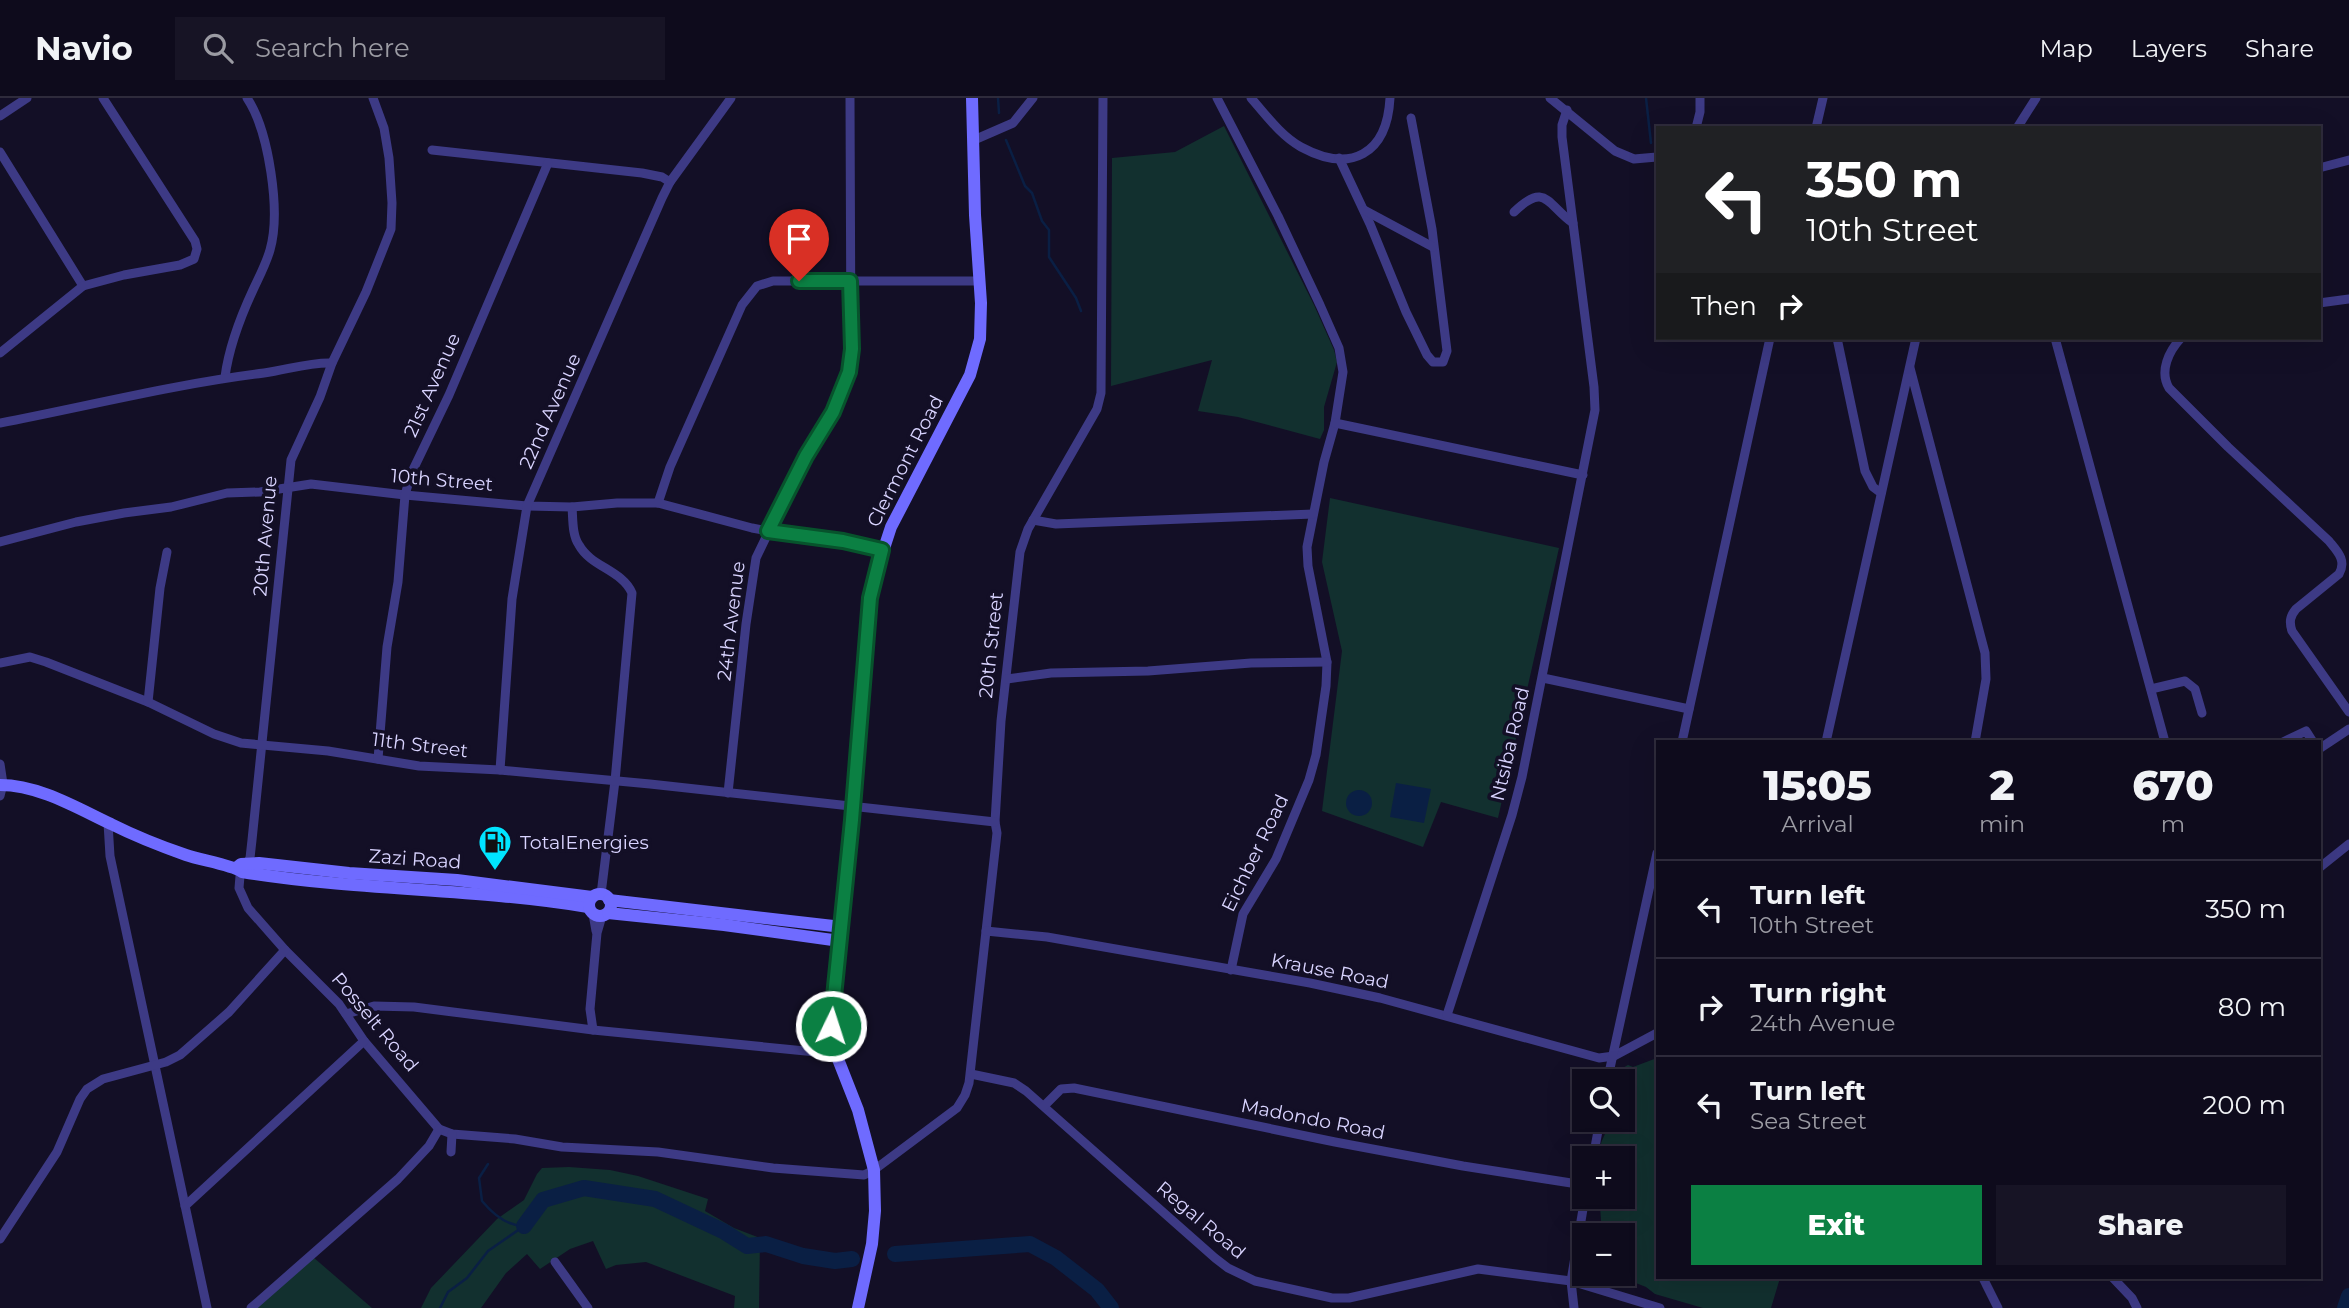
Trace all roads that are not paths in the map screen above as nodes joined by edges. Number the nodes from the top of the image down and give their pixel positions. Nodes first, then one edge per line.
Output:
1 (27, 98) edge
2 (103, 98) edge
3 (247, 98) edge
4 (373, 98) edge
5 (731, 98) edge
6 (850, 98) edge
7 (972, 98) edge
8 (1033, 98) edge
9 (1103, 98) edge
10 (1217, 98) edge
11 (1251, 98) edge
12 (1390, 98) edge
13 (1550, 98) edge
14 (1700, 98) edge
15 (1823, 98) edge
16 (2036, 98) edge
17 (1567, 110) junction
18 (0, 116) edge
19 (1412, 118) dead end
20 (1696, 126) edge
21 (1816, 126) edge
22 (2018, 126) edge
23 (974, 141) junction
24 (432, 150) dead end
25 (0, 152) edge
26 (1656, 157) edge
27 (1339, 158) junction
28 (2349, 160) edge
29 (548, 163) junction
30 (2321, 167) edge
31 (670, 182) junction
32 (1362, 209) junction
33 (1514, 212) dead end
34 (1573, 223) junction
35 (1433, 247) junction
36 (850, 281) junction
37 (980, 281) junction
38 (83, 286) junction
39 (2349, 299) edge
40 (2321, 303) edge
41 (1770, 340) edge
42 (1837, 340) edge
43 (1916, 340) edge
44 (2056, 340) edge
45 (2180, 340) edge
46 (0, 353) edge
47 (332, 363) junction
48 (1910, 367) junction
49 (225, 377) junction
50 (0, 423) edge
51 (1335, 423) junction
52 (1583, 475) junction
53 (287, 488) junction
54 (1881, 494) junction
55 (405, 495) junction
56 (659, 503) junction
57 (527, 506) junction
58 (572, 507) junction
59 (1312, 514) junction
60 (1033, 520) junction
61 (768, 531) junction
62 (0, 542) edge
63 (882, 550) junction
64 (167, 552) dead end
65 (1327, 662) junction
66 (0, 663) edge
67 (1543, 678) junction
68 (1007, 679) junction
69 (2151, 689) junction
70 (148, 702) junction
71 (1689, 709) junction
72 (2349, 712) edge
73 (2202, 713) dead end
74 (2349, 729) edge
75 (1682, 740) edge
76 (1826, 740) edge
77 (1975, 740) edge
78 (2164, 740) edge
79 (2290, 740) edge
80 (2312, 740) edge
81 (262, 747) junction
82 (2321, 748) edge
83 (378, 759) junction
84 (0, 764) edge
85 (500, 770) junction
86 (615, 781) junction
87 (1, 788) edge
88 (728, 793) junction
89 (853, 807) junction
90 (995, 822) junction
91 (108, 823) junction
92 (2349, 844) edge
93 (1656, 858) edge
94 (2321, 866) edge
95 (242, 867) junction
96 (599, 906) junction
97 (842, 927) junction
98 (986, 931) junction
99 (840, 941) junction
100 (285, 950) junction
101 (1231, 970) junction
102 (346, 1014) junction
103 (1447, 1016) junction
104 (593, 1030) junction
105 (1656, 1034) edge
106 (364, 1041) junction
107 (836, 1054) junction
108 (1614, 1056) junction
109 (155, 1063) junction
110 (1610, 1069) edge
111 (971, 1074) junction
112 (1044, 1106) junction
113 (439, 1129) junction
114 (452, 1134) junction
115 (451, 1152) dead end
116 (874, 1170) junction
117 (1572, 1183) edge
118 (185, 1206) junction
119 (1583, 1209) edge
120 (0, 1239) edge
121 (555, 1262) dead end
122 (1984, 1279) edge
123 (2114, 1279) edge
124 (1571, 1281) junction
125 (207, 1308) edge
126 (251, 1308) edge
127 (587, 1308) edge
128 (858, 1308) edge
129 (1574, 1308) edge
130 (1660, 1308) edge
131 (1998, 1308) edge
132 (2137, 1308) edge

1 - 18 street
2 - 38 street
3 - 49 street
4 - 47 street, 20th Avenue
5 - 31 street, 22nd Avenue
6 - 36 street, 24th Avenue
7 - 23 street, Clermont Road
8 - 23 street
9 - 60 street, 20th Street
10 - 51 street, Eichber Road
11 - 27 street
12 - 27 street
13 - 17 street
14 - 20 street
15 - 21 street
16 - 22 street
17 - 26 street
17 - 34 street, Ntsiba Road
19 - 35 street
23 - 37 street, Clermont Road
24 - 29 street
25 - 38 street
27 - 32 street
28 - 30 street
29 - 31 street
29 - 55 street, 21st Avenue
31 - 57 street, 22nd Avenue
32 - 35 street
32 - 35 street
33 - 34 street
34 - 52 street, Ntsiba Road
36 - 37 street
36 - 56 street
36 - 61 street, 24th Avenue
37 - 63 street, Clermont Road
38 - 46 street
39 - 40 street
41 - 71 street
42 - 54 street
43 - 48 street
44 - 69 street
45 - 72 street
47 - 49 street
47 - 53 street, 20th Avenue
48 - 54 street
48 - 77 street
49 - 50 street
51 - 52 street
51 - 59 street, Eichber Road
52 - 67 street, Ntsiba Road
53 - 55 street, 10th Street
53 - 62 street, 10th Street
53 - 81 street, 20th Avenue
54 - 76 street
55 - 57 street, 10th Street
55 - 83 street, 21st Avenue
56 - 58 street, 10th Street
56 - 61 street, 10th Street
57 - 58 street, 10th Street
57 - 85 street, 22nd Avenue
58 - 86 street
59 - 60 street
59 - 65 street, Eichber Road
60 - 68 street, 20th Street
61 - 63 street, 10th Street
61 - 88 street, 24th Avenue
63 - 89 street, Clermont Road
64 - 70 street
65 - 68 street
65 - 101 street, Eichber Road
66 - 70 street, 11th Street
67 - 71 street
67 - 103 street, Ntsiba Road
68 - 90 street, 20th Street
69 - 73 street
69 - 78 street
70 - 81 street, 11th Street
71 - 75 street
74 - 82 street
79 - 80 street
81 - 83 street, 11th Street
81 - 95 street, 20th Avenue
83 - 85 street, 11th Street
84 - 87 street
85 - 86 street, 11th Street
86 - 88 street, 11th Street
86 - 96 street
87 - 91 street, Zazi Road
88 - 89 street, 11th Street
89 - 90 street, 11th Street
89 - 97 street, Clermont Road
90 - 98 street, 20th Street
91 - 95 street, Zazi Road
91 - 109 street
92 - 94 street
93 - 108 street
95 - 96 street, Zazi Road
95 - 100 street, Posselt Road
96 - 97 street, Zazi Road
96 - 99 street, Zazi Road
96 - 104 street
97 - 99 street, Clermont Road
98 - 101 street, Krause Road
98 - 111 street, 20th Street
99 - 107 street, Clermont Road
100 - 102 street, Posselt Road
100 - 109 street
101 - 103 street, Krause Road
102 - 104 street
102 - 106 street, Posselt Road
103 - 108 street, Krause Road
104 - 107 street
105 - 108 street
106 - 113 street, Posselt Road
106 - 118 street
107 - 116 street, Clermont Road
108 - 110 street
109 - 118 street
109 - 120 street
111 - 112 street, Regal Road
111 - 116 street, 20th Street
112 - 117 street, Madondo Road
112 - 124 street, Regal Road
113 - 114 street
113 - 126 street
114 - 115 street
114 - 116 street
116 - 128 street
118 - 125 street
119 - 124 street
121 - 127 street
122 - 131 street
123 - 132 street
124 - 129 street
124 - 130 street, Regal Road

